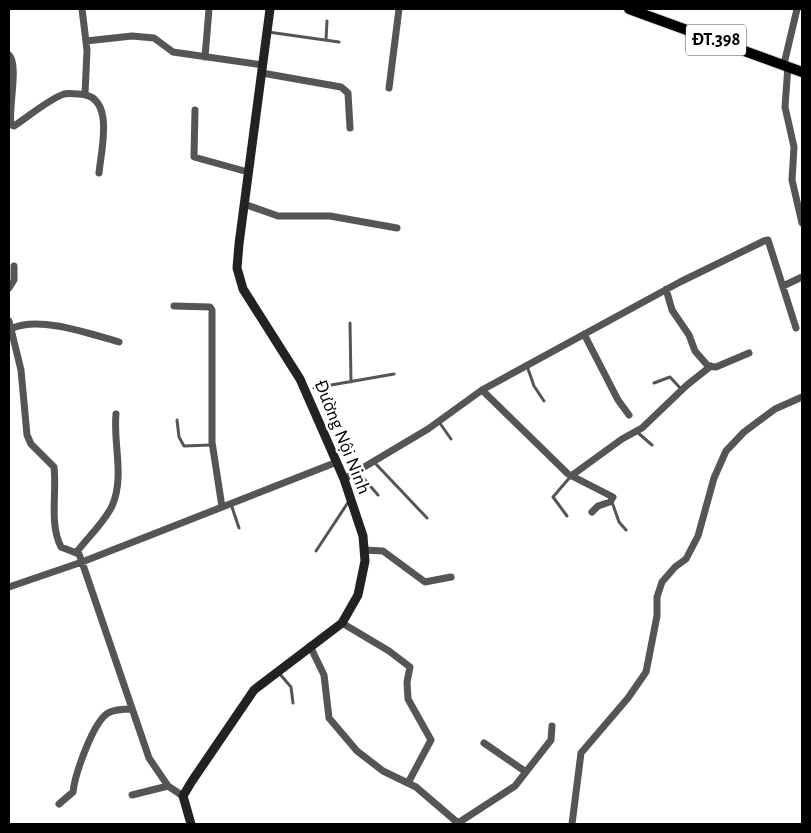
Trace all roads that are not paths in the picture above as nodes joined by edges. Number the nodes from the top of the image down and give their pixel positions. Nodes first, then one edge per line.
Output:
1 (82, 9) edge
2 (209, 9) edge
3 (270, 9) edge
4 (399, 9) edge
5 (629, 9) edge
6 (797, 9) edge
7 (327, 21) dead end
8 (267, 32) junction
9 (326, 40) junction
10 (86, 41) junction
11 (339, 42) dead end
12 (9, 55) edge
13 (205, 57) junction
14 (786, 65) junction
15 (263, 69) junction
16 (802, 72) edge
17 (389, 88) dead end
18 (85, 94) junction
19 (195, 110) dead end
20 (350, 128) dead end
21 (248, 172) junction
22 (99, 173) dead end
23 (244, 204) junction
24 (802, 223) edge
25 (396, 228) dead end
26 (14, 266) dead end
27 (802, 278) edge
28 (783, 286) junction
29 (9, 288) edge
30 (666, 289) junction
31 (174, 306) dead end
32 (9, 321) edge
33 (350, 323) dead end
34 (796, 328) dead end
35 (12, 329) junction
36 (584, 334) junction
37 (119, 342) dead end
38 (749, 353) dead end
39 (527, 365) junction
40 (710, 366) junction
41 (394, 374) dead end
42 (351, 382) junction
43 (654, 383) dead end
44 (310, 389) junction
45 (482, 390) junction
46 (682, 390) junction
47 (802, 397) edge
48 (544, 401) dead end
49 (116, 414) dead end
50 (629, 415) dead end
51 (177, 420) dead end
52 (438, 421) junction
53 (637, 431) junction
54 (451, 439) dead end
55 (212, 445) junction
56 (652, 446) dead end
57 (374, 461) junction
58 (337, 462) junction
59 (357, 471) junction
60 (571, 476) junction
61 (344, 479) junction
62 (378, 495) dead end
63 (350, 499) junction
64 (611, 501) junction
65 (231, 504) junction
66 (222, 507) junction
67 (592, 512) dead end
68 (567, 516) dead end
69 (427, 518) dead end
70 (239, 528) dead end
71 (626, 530) dead end
72 (364, 550) junction
73 (316, 551) dead end
74 (76, 553) junction
75 (82, 562) junction
76 (451, 577) dead end
77 (9, 586) edge
78 (342, 622) junction
79 (310, 646) junction
80 (277, 671) junction
81 (293, 703) dead end
82 (132, 708) junction
83 (552, 726) dead end
84 (484, 742) dead end
85 (526, 772) junction
86 (408, 783) junction
87 (168, 786) junction
88 (132, 795) dead end
89 (183, 796) junction
90 (59, 804) dead end
91 (190, 824) edge
92 (572, 824) edge

1 - 10 street
2 - 13 street
3 - 8 street, Đường Nội Ninh
4 - 17 street
5 - 14 main road, ĐT.398
6 - 14 street
7 - 9 lane
8 - 9 lane
8 - 15 street, Đường Nội Ninh
9 - 11 lane
10 - 13 street
10 - 18 street
12 - 18 street
13 - 15 street
14 - 16 main road, ĐT.398
14 - 24 street
15 - 20 street
15 - 21 street, Đường Nội Ninh
18 - 22 street
19 - 21 street
21 - 23 street, Đường Nội Ninh
23 - 25 street
23 - 44 street, Đường Nội Ninh
26 - 29 street
27 - 28 street
28 - 30 street
28 - 34 street
30 - 36 street
30 - 40 street
31 - 55 street
32 - 35 street
33 - 42 lane
35 - 37 street
35 - 74 street
36 - 39 street
36 - 50 street
38 - 40 street
39 - 45 street
39 - 48 lane
40 - 46 street
41 - 42 lane
42 - 44 lane
43 - 46 lane
44 - 58 street, Đường Nội Ninh
45 - 52 street
45 - 60 street
46 - 53 street
47 - 92 street
49 - 74 street
51 - 55 lane
52 - 54 lane
52 - 57 street
53 - 56 lane
53 - 60 street
55 - 66 street
57 - 59 street
57 - 69 lane
58 - 61 street, Đường Nội Ninh
58 - 65 street
59 - 61 street
59 - 62 lane
60 - 64 street
60 - 68 lane
61 - 63 street, Đường Nội Ninh
63 - 72 street, Đường Nội Ninh
63 - 73 lane
64 - 67 street
64 - 71 lane
65 - 66 street
65 - 70 lane
66 - 75 street
72 - 76 street
72 - 78 street, Đường Nội Ninh
74 - 75 street
75 - 77 street
75 - 82 street
78 - 79 street, Đường Nội Ninh
78 - 86 street
79 - 80 street, Đường Nội Ninh
79 - 86 street
80 - 81 lane
80 - 89 street, Đường Nội Ninh
82 - 87 street
82 - 90 street
83 - 85 street
84 - 85 street
85 - 86 street
87 - 88 street
87 - 89 street
89 - 91 street

